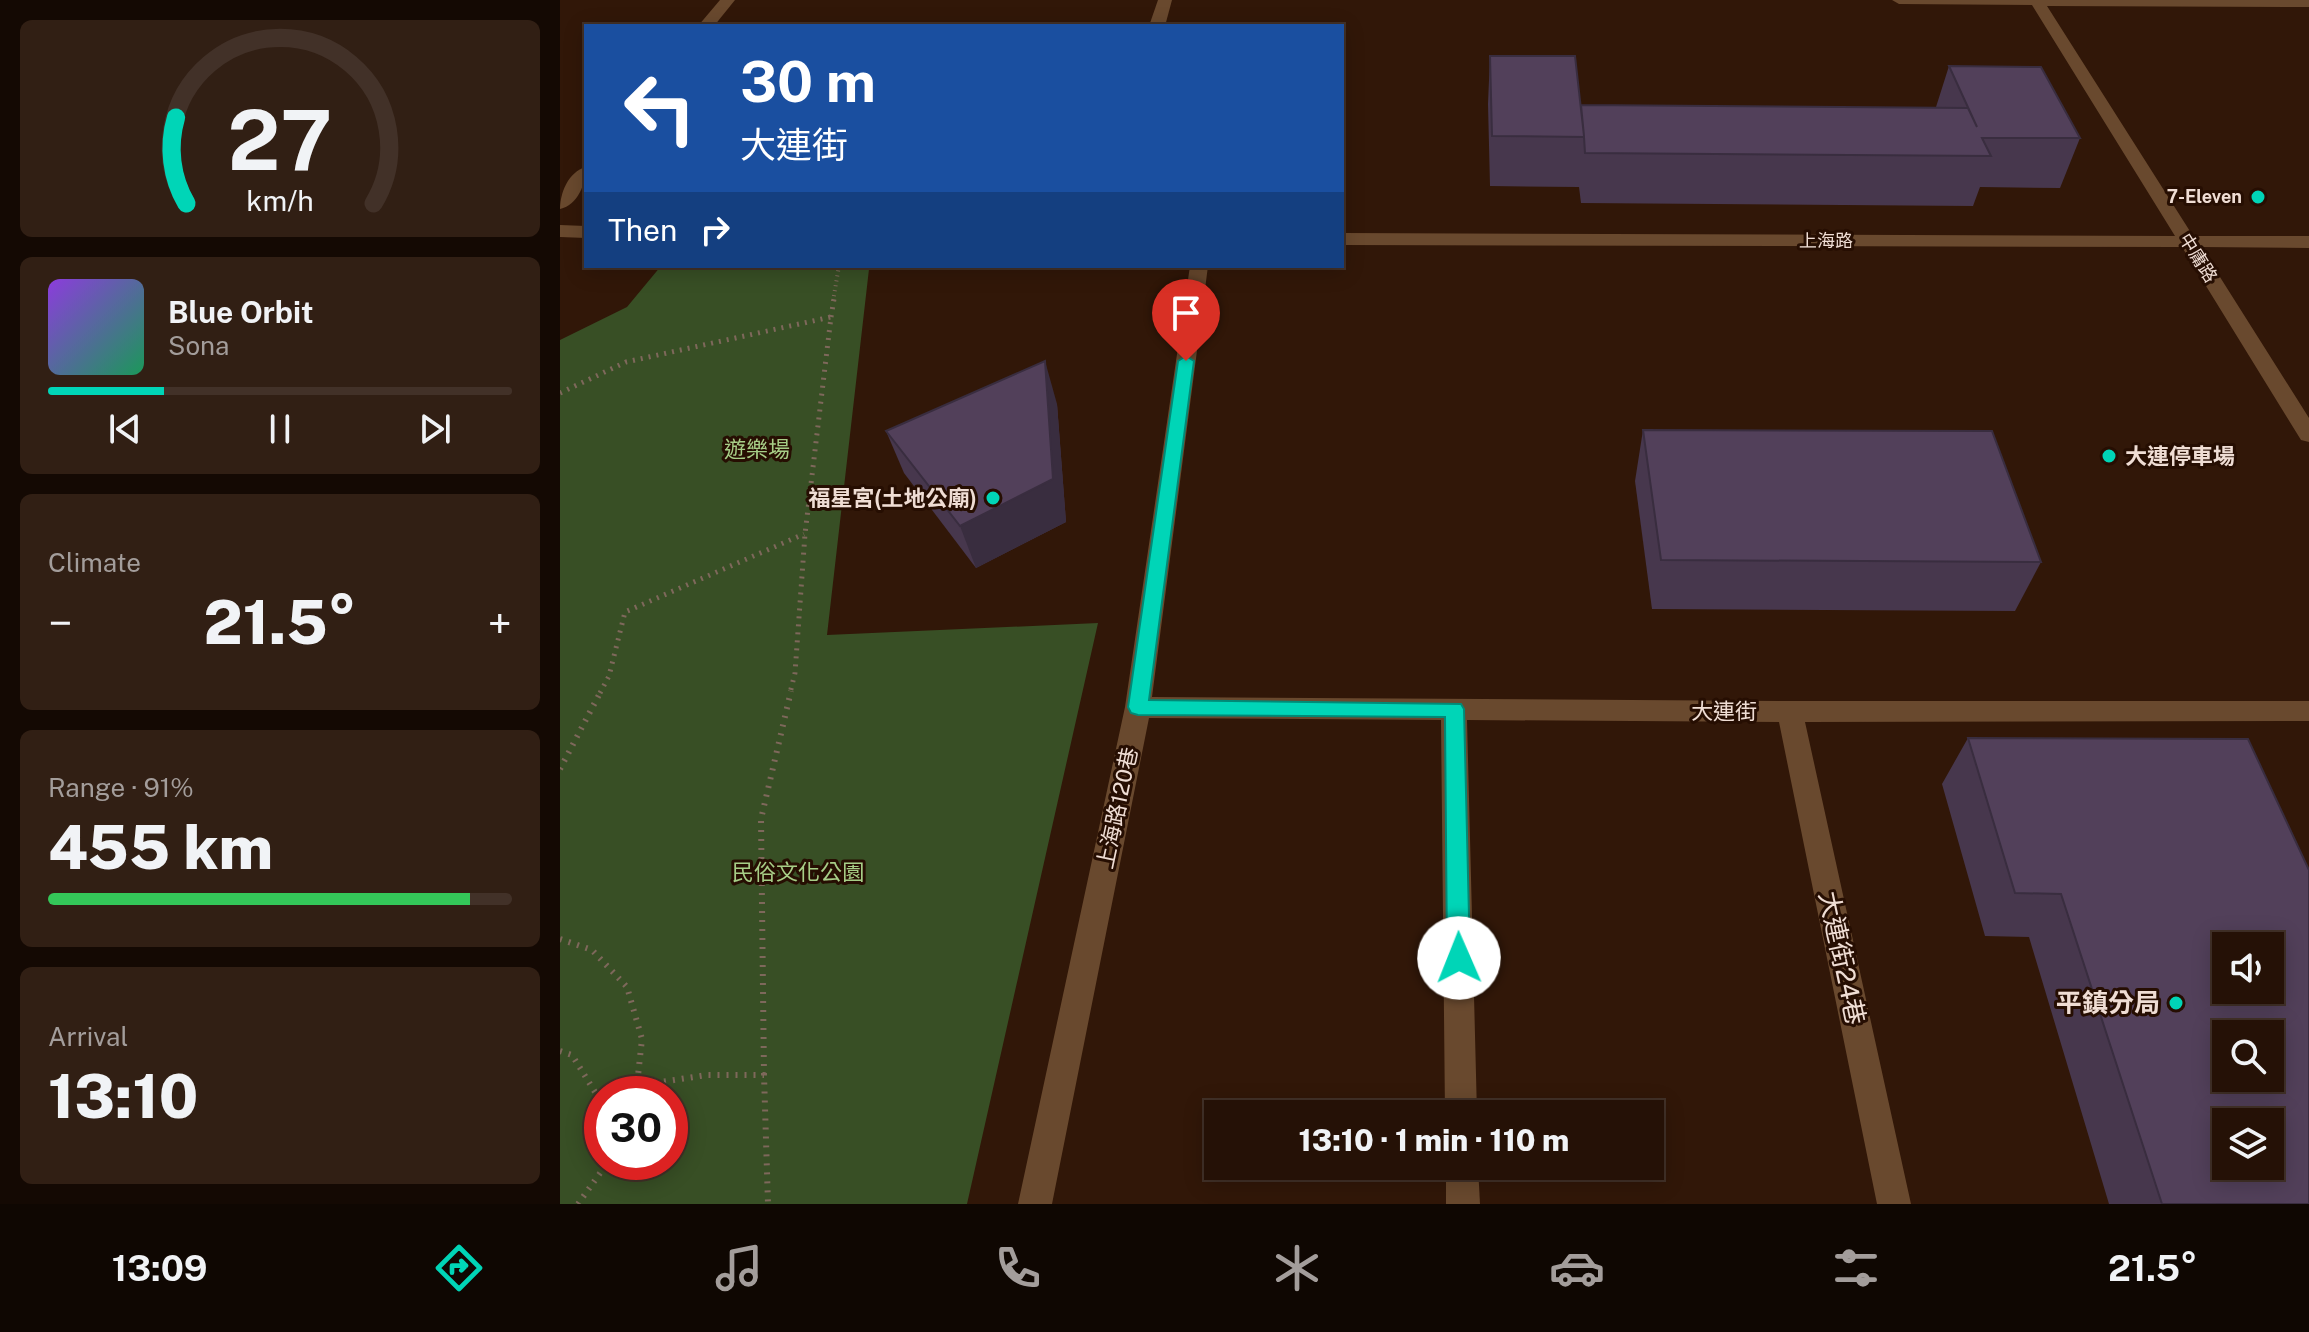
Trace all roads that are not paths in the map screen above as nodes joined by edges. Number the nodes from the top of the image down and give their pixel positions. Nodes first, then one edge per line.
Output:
1 (728, 0) edge
2 (1165, 0) edge
3 (1899, 0) edge
4 (2037, 1) edge
5 (2309, 3) edge
6 (708, 24) edge
7 (1158, 24) edge
8 (584, 174) edge
9 (560, 204) edge
10 (560, 231) edge
11 (584, 232) edge
12 (1344, 239) edge
13 (2309, 242) edge
14 (2187, 243) junction
15 (1199, 268) edge
16 (2309, 435) edge
17 (1138, 707) junction
18 (1454, 709) junction
19 (2309, 711) edge
20 (1790, 712) junction
21 (1461, 1100) edge
22 (1462, 1180) edge
23 (1035, 1204) edge
24 (1463, 1204) edge
25 (1894, 1204) edge

1 - 6 street
2 - 7 street
3 - 4 street
4 - 5 street
4 - 14 street, 中庸路
8 - 9 street
10 - 11 street
12 - 14 street, 上海路
13 - 14 street, 上海路
14 - 16 street, 中庸路
15 - 17 street, 上海路120巷
17 - 18 street, 大連街
17 - 23 street, 上海路120巷
18 - 20 street, 大連街
18 - 21 street
19 - 20 street, 大連街
20 - 25 street, 大連街24巷
22 - 24 street

